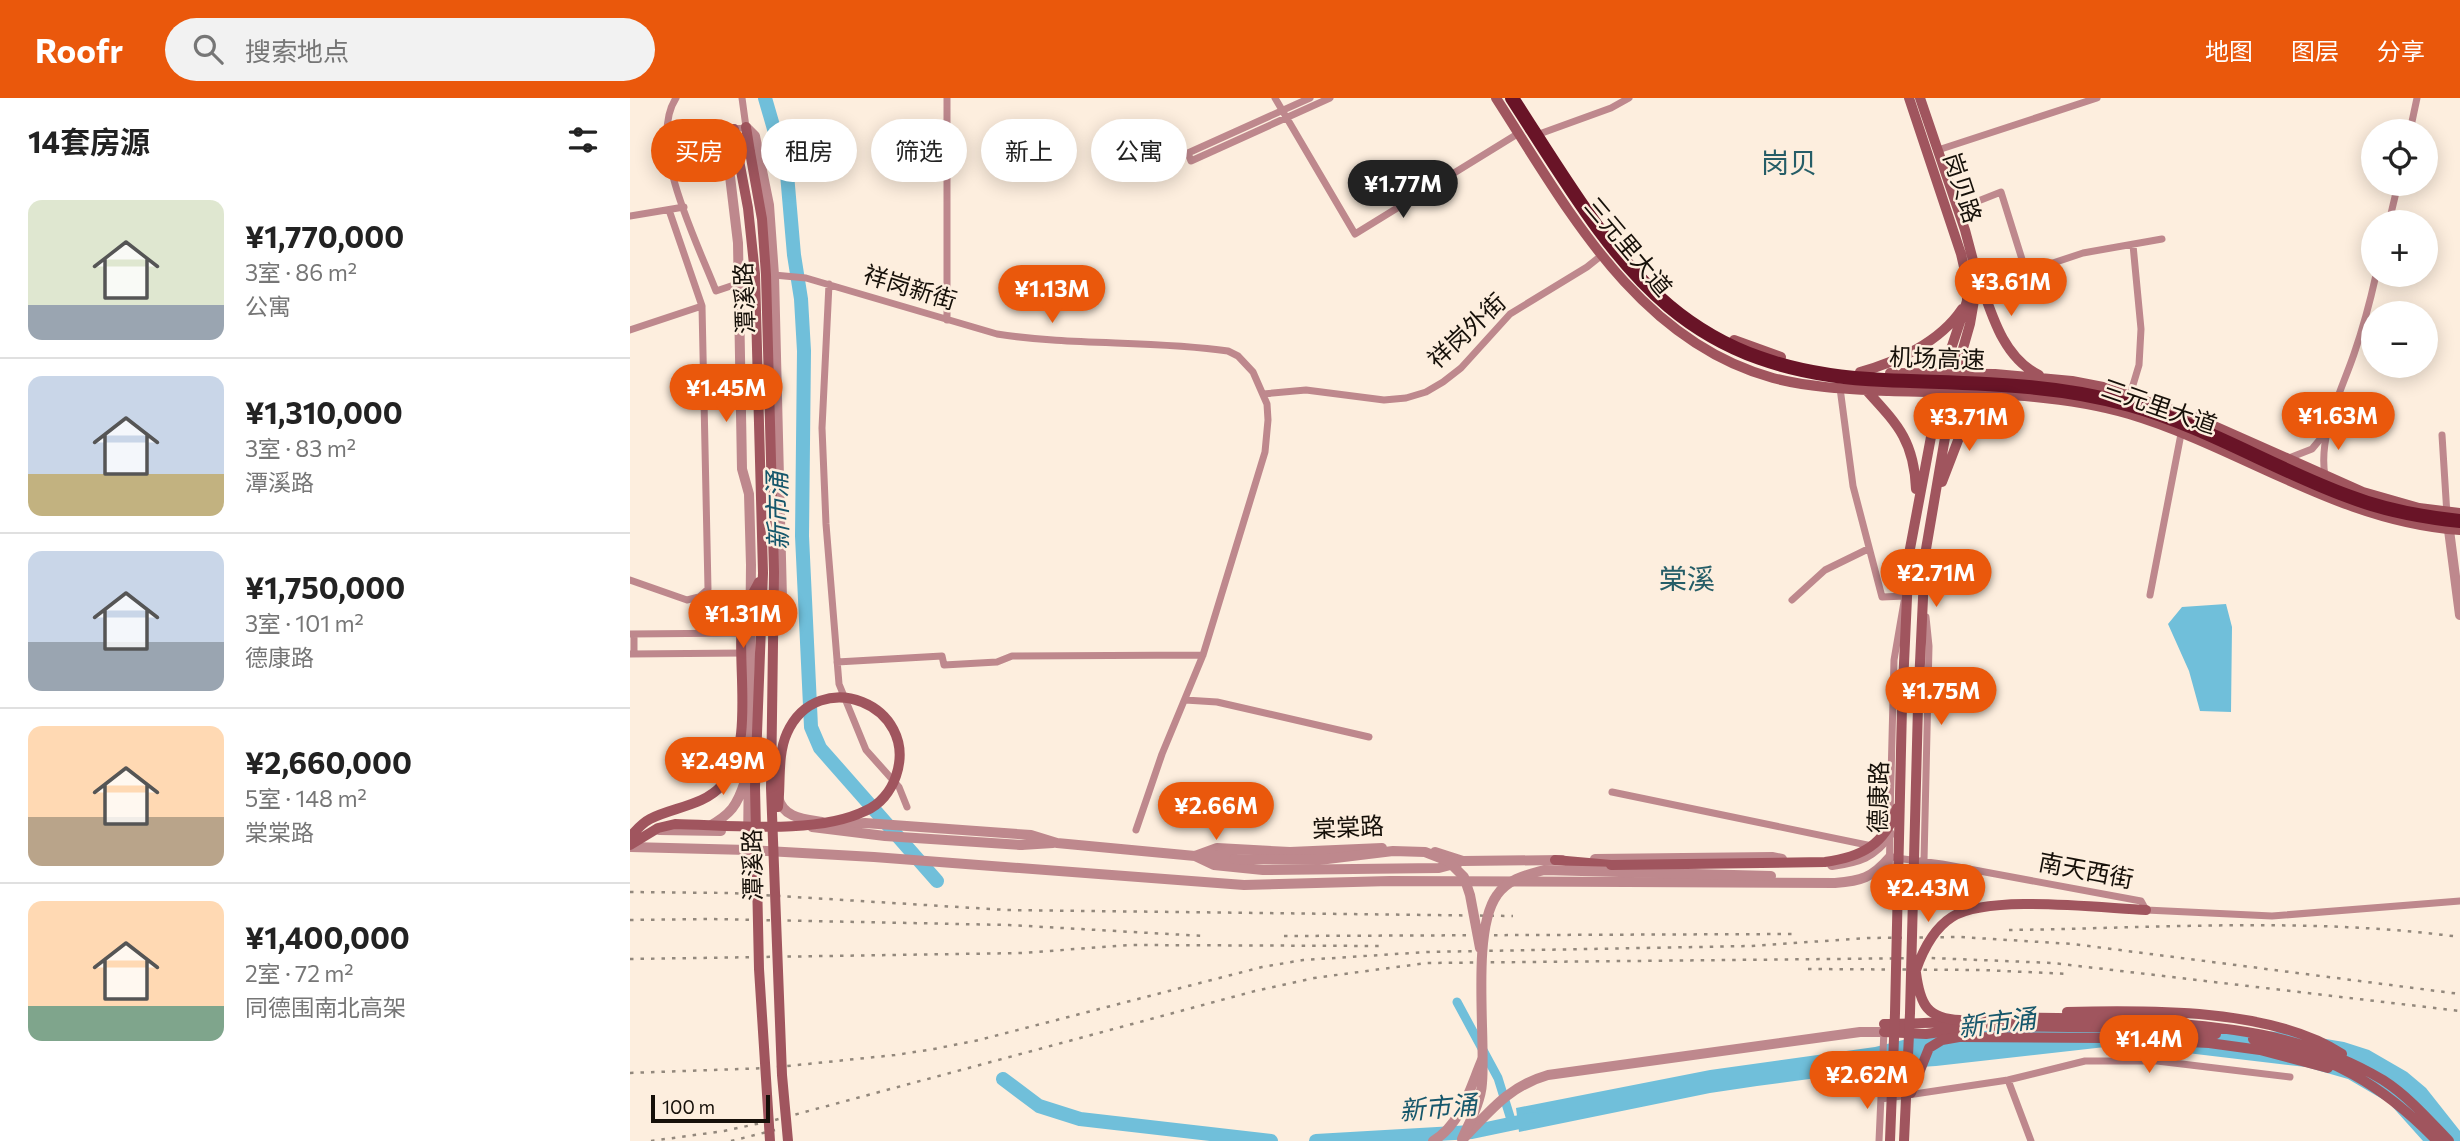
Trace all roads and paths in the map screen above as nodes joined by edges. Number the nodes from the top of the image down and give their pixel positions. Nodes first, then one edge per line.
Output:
1 (676, 98) edge
2 (742, 98) edge
3 (947, 98) edge
4 (1275, 98) edge
5 (1310, 98) edge
6 (1331, 98) edge
7 (1496, 98) edge
8 (1512, 98) edge
9 (1519, 98) edge
10 (1629, 98) edge
11 (1909, 98) edge
12 (1920, 98) edge
13 (2097, 98) edge
14 (2417, 98) edge
15 (1285, 114) junction
16 (745, 119) edge
17 (2413, 119) edge
18 (747, 128) edge
19 (1519, 133) junction
20 (1542, 133) junction
21 (1938, 150) junction
22 (747, 165) edge
23 (731, 182) edge
24 (746, 182) edge
25 (684, 208) junction
26 (1958, 209) junction
27 (670, 210) junction
28 (630, 216) edge
29 (2162, 239) dead end
30 (2133, 245) junction
31 (1602, 255) junction
32 (1974, 264) junction
33 (774, 275) junction
34 (740, 283) junction
35 (829, 284) junction
36 (2373, 287) edge
37 (1967, 300) junction
38 (702, 306) junction
39 (947, 320) junction
40 (630, 330) edge
41 (1854, 371) junction
42 (1943, 373) junction
43 (1956, 373) junction
44 (2044, 378) junction
45 (1844, 388) junction
46 (1866, 390) junction
47 (1939, 392) junction
48 (1263, 394) junction
49 (1952, 394) junction
50 (2130, 395) junction
51 (2010, 397) junction
52 (2328, 429) junction
53 (2181, 433) junction
54 (2442, 435) dead end
55 (2286, 459) junction
56 (2325, 476) junction
57 (1916, 509) junction
58 (1932, 510) junction
59 (2447, 512) junction
60 (2460, 513) edge
61 (2456, 527) edge
62 (1868, 549) junction
63 (781, 558) junction
64 (751, 565) junction
65 (763, 573) junction
66 (630, 580) edge
67 (1921, 595) junction
68 (2150, 595) dead end
69 (1905, 596) junction
70 (1792, 600) dead end
71 (2460, 615) edge
72 (751, 633) junction
73 (775, 633) junction
74 (632, 634) edge
75 (751, 653) junction
76 (632, 654) edge
77 (775, 654) junction
78 (1203, 655) junction
79 (837, 662) junction
80 (1185, 700) junction
81 (1368, 737) dead end
82 (749, 767) junction
83 (1891, 776) junction
84 (1926, 776) junction
85 (775, 781) junction
86 (1900, 788) junction
87 (1612, 792) dead end
88 (906, 807) dead end
89 (774, 818) junction
90 (797, 825) junction
91 (843, 825) junction
92 (1136, 830) dead end
93 (630, 831) edge
94 (701, 831) junction
95 (748, 831) junction
96 (776, 831) junction
97 (1890, 834) joint
98 (630, 837) edge
99 (1057, 843) junction
100 (630, 846) edge
101 (748, 850) junction
102 (777, 852) junction
103 (1887, 852) junction
104 (1195, 856) junction
105 (1555, 860) junction
106 (1517, 861) junction
107 (1924, 861) junction
108 (1463, 862) junction
109 (1516, 882) junction
110 (1835, 883) junction
111 (1889, 884) dead end
112 (2460, 901) edge
113 (2146, 909) junction
114 (1912, 935) junction
115 (1482, 956) junction
116 (1916, 970) junction
117 (2040, 1022) junction
118 (1884, 1032) junction
119 (1482, 1060) junction
120 (2358, 1076) junction
121 (2290, 1077) dead end
122 (2008, 1080) junction
123 (2382, 1080) junction
124 (1881, 1099) junction
125 (1906, 1109) junction
126 (1461, 1140) edge
127 (770, 1141) edge
128 (788, 1141) edge
129 (1433, 1141) edge
130 (1879, 1141) edge
131 (1890, 1141) edge
132 (1904, 1141) edge
133 (2031, 1141) edge
134 (2437, 1141) edge
135 (2449, 1141) edge

1 - 25 street
2 - 16 street
3 - 39 street
4 - 15 street
5 - 15 street
6 - 15 street
7 - 19 main road, 三元里大道
8 - 61 highway, 机场高速, bridge
9 - 20 main road, 三元里大道
10 - 20 street
11 - 37 main road, 岗贝路
12 - 21 main road, 岗贝路
13 - 21 street
14 - 17 street
15 - 15 street
15 - 19 street
18 - 33 street
19 - 31 main road, 三元里大道
20 - 41 main road, 三元里大道
21 - 26 main road, 岗贝路
22 - 89 main road, 潭溪路, bridge
23 - 34 street
24 - 65 main road, 潭溪路, bridge
25 - 27 street
25 - 34 street
26 - 30 street
26 - 32 main road, 岗贝路
27 - 28 street
27 - 38 street
29 - 30 street
30 - 50 street
31 - 45 main road, 三元里大道
31 - 48 street, 祥岗外街
32 - 43 main road, 岗贝路
32 - 44 main road
33 - 35 street, 祥岗新街
33 - 63 street
34 - 64 street
35 - 39 street, 祥岗新街
35 - 79 street
36 - 52 street
37 - 41 main road
37 - 42 main road, 岗贝路
38 - 40 street
38 - 66 street
39 - 48 street, 祥岗新街
41 - 42 main road, 三元里大道
41 - 45 main road
42 - 43 main road, 三元里大道
42 - 47 main road, 德康路
43 - 44 main road, 三元里大道
43 - 49 main road, 德康路
44 - 50 main road, 三元里大道
45 - 46 main road, 三元里大道
45 - 62 street
46 - 47 main road, 三元里大道
46 - 57 main road
47 - 49 main road, 三元里大道
47 - 57 main road, 德康路
48 - 78 street
49 - 51 main road, 三元里大道
49 - 58 main road, 德康路
50 - 55 main road, 三元里大道
51 - 53 main road, 三元里大道
51 - 58 main road
52 - 55 street
52 - 56 street
53 - 61 main road, 三元里大道
53 - 68 street
54 - 59 street
55 - 56 main road, 三元里大道
56 - 59 main road, 三元里大道
57 - 69 main road, 德康路
58 - 67 main road, 德康路
59 - 60 main road, 三元里大道
59 - 61 street
61 - 71 street
62 - 69 street
62 - 70 street
63 - 64 street
63 - 73 street
64 - 72 street
65 - 98 main road, bridge
65 - 127 main road, 潭溪路, bridge
67 - 84 street
67 - 114 main road, 德康路, bridge
69 - 83 street
69 - 86 main road, 德康路, bridge
72 - 73 street
72 - 74 street
72 - 75 street
73 - 77 street
74 - 76 street
75 - 76 street
75 - 77 street
75 - 82 street
77 - 85 street
78 - 79 street
78 - 80 street
79 - 88 street
80 - 81 street
80 - 92 street
82 - 94 street
82 - 95 street
83 - 84 street
83 - 97 street
84 - 107 street
85 - 91 street
85 - 96 street
86 - 105 main road, bridge
86 - 131 main road, 德康路, bridge
87 - 103 street, 南天西街
89 - 90 main road, bridge
89 - 128 main road, 潭溪路, bridge
90 - 99 street, bridge
90 - 100 main road, bridge
91 - 96 street, 棠棠路
91 - 99 street, 棠棠路
93 - 94 street, 棠棠路
94 - 95 street, 棠棠路
95 - 96 street, 棠棠路
95 - 101 street
96 - 102 street
97 - 103 street, 棠棠路
99 - 104 street, 棠棠路
100 - 101 street, 棠棠路
101 - 102 street, 棠棠路
102 - 109 street, 棠棠路
103 - 105 street, 棠棠路
103 - 107 street, 南天西街
103 - 110 street, 棠棠路
103 - 111 street
104 - 108 street
104 - 108 street, 棠棠路
104 - 115 street, bridge
105 - 106 street, 棠棠路
106 - 108 street, 棠棠路
106 - 109 street
107 - 113 street, 南天西街
109 - 110 street, 棠棠路
110 - 115 street, bridge
112 - 113 street, 南天西街
113 - 116 main road, bridge
114 - 116 main road, bridge
114 - 125 main road, 德康路, bridge
115 - 119 street, bridge
116 - 123 main road, bridge
117 - 118 main road
117 - 120 main road
117 - 123 main road
118 - 124 street
118 - 126 street
119 - 126 street, bridge
119 - 129 street
120 - 125 main road, bridge
120 - 134 main road
121 - 122 street
122 - 124 street
122 - 133 street
123 - 135 main road
124 - 130 street
125 - 132 main road, 德康路, bridge

